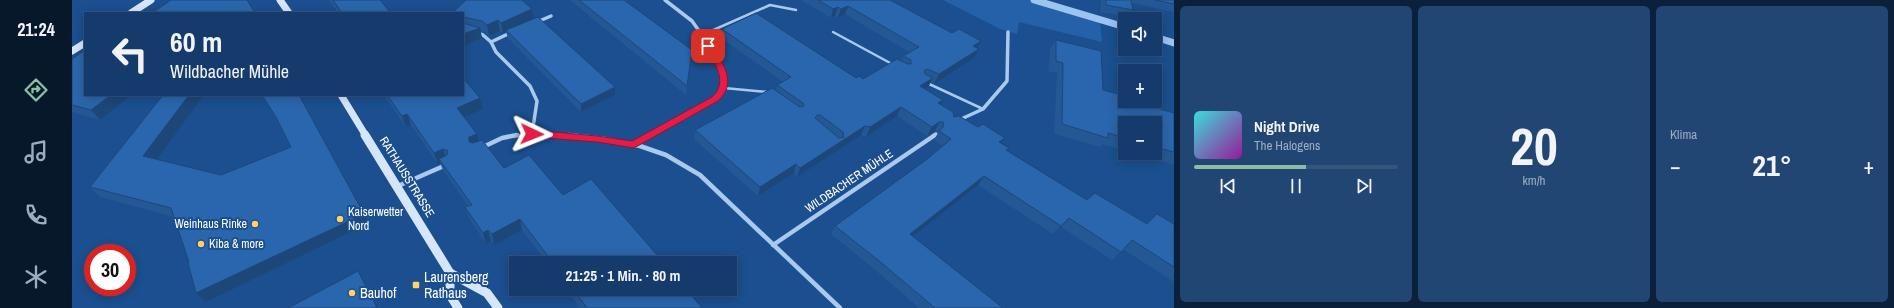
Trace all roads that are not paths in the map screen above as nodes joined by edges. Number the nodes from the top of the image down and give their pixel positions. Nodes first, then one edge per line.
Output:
1 (151, 0) edge
2 (280, 0) edge
3 (665, 0) edge
4 (796, 10) dead end
5 (133, 12) edge
6 (288, 12) edge
7 (550, 16) dead end
8 (531, 25) edge
9 (517, 30) edge
10 (470, 31) edge
11 (833, 32) dead end
12 (1008, 32) dead end
13 (702, 35) junction
14 (491, 42) junction
15 (84, 44) edge
16 (72, 51) edge
17 (898, 67) edge
18 (922, 81) edge
19 (724, 88) junction
20 (342, 96) edge
21 (774, 96) edge
22 (983, 109) junction
23 (951, 123) edge
24 (532, 134) junction
25 (936, 134) edge
26 (634, 145) junction
27 (475, 151) edge
28 (448, 164) edge
29 (398, 186) junction
30 (773, 245) junction
31 (450, 274) junction
32 (458, 308) edge
33 (498, 308) edge
34 (840, 308) edge

1 - 5 street
2 - 6 street
3 - 13 street
4 - 13 lane
7 - 8 street
9 - 14 street
10 - 14 street
11 - 17 lane
12 - 22 street
13 - 19 street
14 - 24 street
15 - 16 street
18 - 22 lane
19 - 21 lane
19 - 26 street
20 - 29 street, RATHAUSSTRASSE
22 - 23 street
24 - 26 street
24 - 27 street
25 - 30 street, WILDBACHER MÜHLE
26 - 30 street
28 - 29 street
29 - 31 street, RATHAUSSTRASSE
30 - 34 street
31 - 32 street
31 - 33 street

